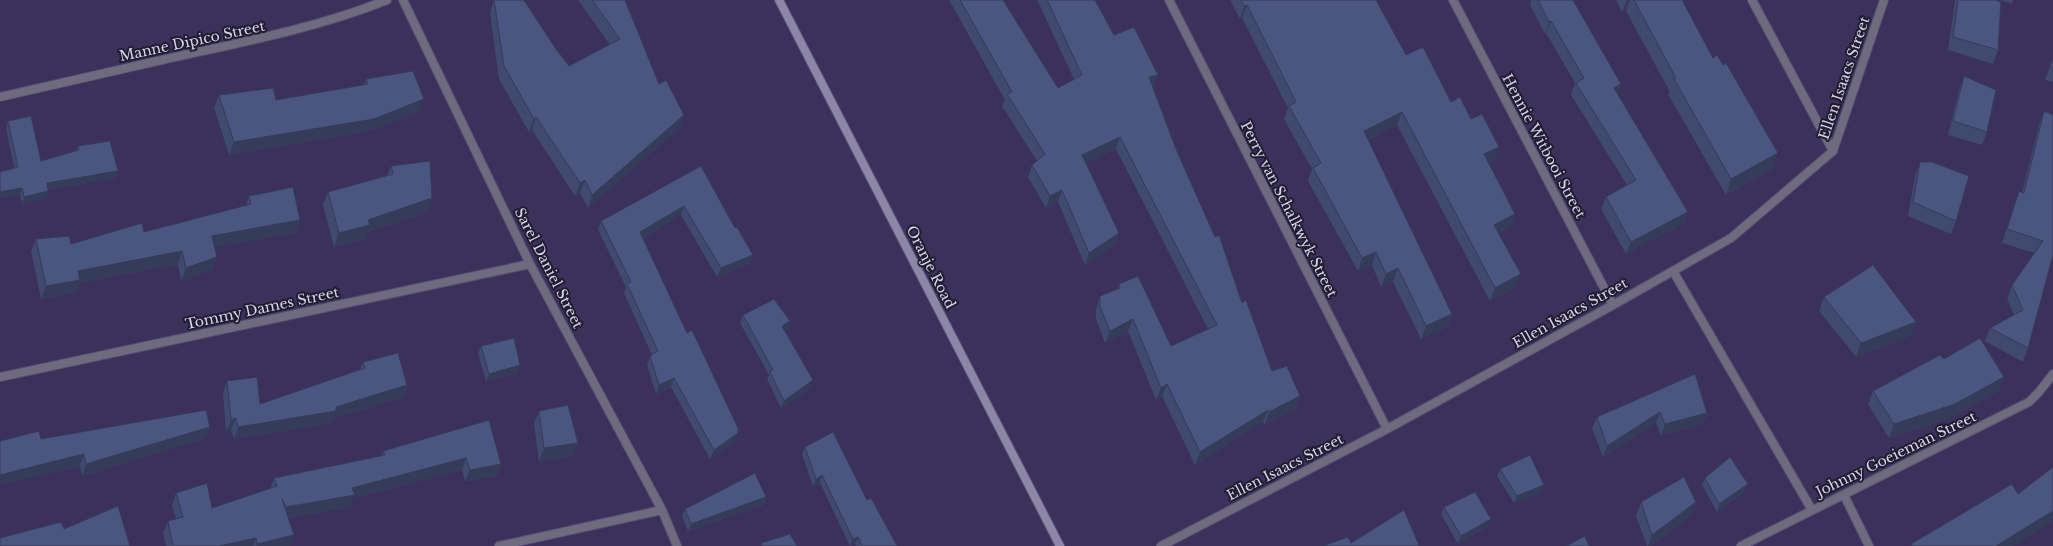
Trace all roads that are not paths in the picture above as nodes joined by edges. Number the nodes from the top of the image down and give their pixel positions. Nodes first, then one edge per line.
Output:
1 (387, 0) edge
2 (402, 0) edge
3 (779, 0) edge
4 (1169, 0) edge
5 (1453, 0) edge
6 (1752, 0) edge
7 (1884, 0) edge
8 (0, 97) edge
9 (1833, 151) junction
10 (530, 264) junction
11 (1673, 271) junction
12 (1613, 305) junction
13 (2053, 374) edge
14 (0, 377) edge
15 (1387, 429) junction
16 (1844, 495) junction
17 (662, 510) junction
18 (1812, 510) junction
19 (499, 546) edge
20 (678, 546) edge
21 (1060, 546) edge
22 (1161, 546) edge
23 (1742, 546) edge
24 (1869, 546) edge

1 - 8 street, Manne Dipico Street
2 - 10 street, Sarel Daniel Street
3 - 21 street, Oranje Road
4 - 15 street, Perry van Schalkwyk Street
5 - 12 street, Hennie Witbooi Street
6 - 9 street
7 - 9 street, Ellen Isaacs Street
9 - 11 street, Ellen Isaacs Street
10 - 14 street, Tommy Dames Street
10 - 17 street, Sarel Daniel Street
11 - 12 street, Ellen Isaacs Street
11 - 18 street
12 - 15 street, Ellen Isaacs Street
13 - 16 street, Johnny Goeieman Street
15 - 22 street, Ellen Isaacs Street
16 - 18 street, Johnny Goeieman Street
16 - 24 street
17 - 19 street
17 - 20 street, Sarel Daniel Street
18 - 23 street, Johnny Goeieman Street

